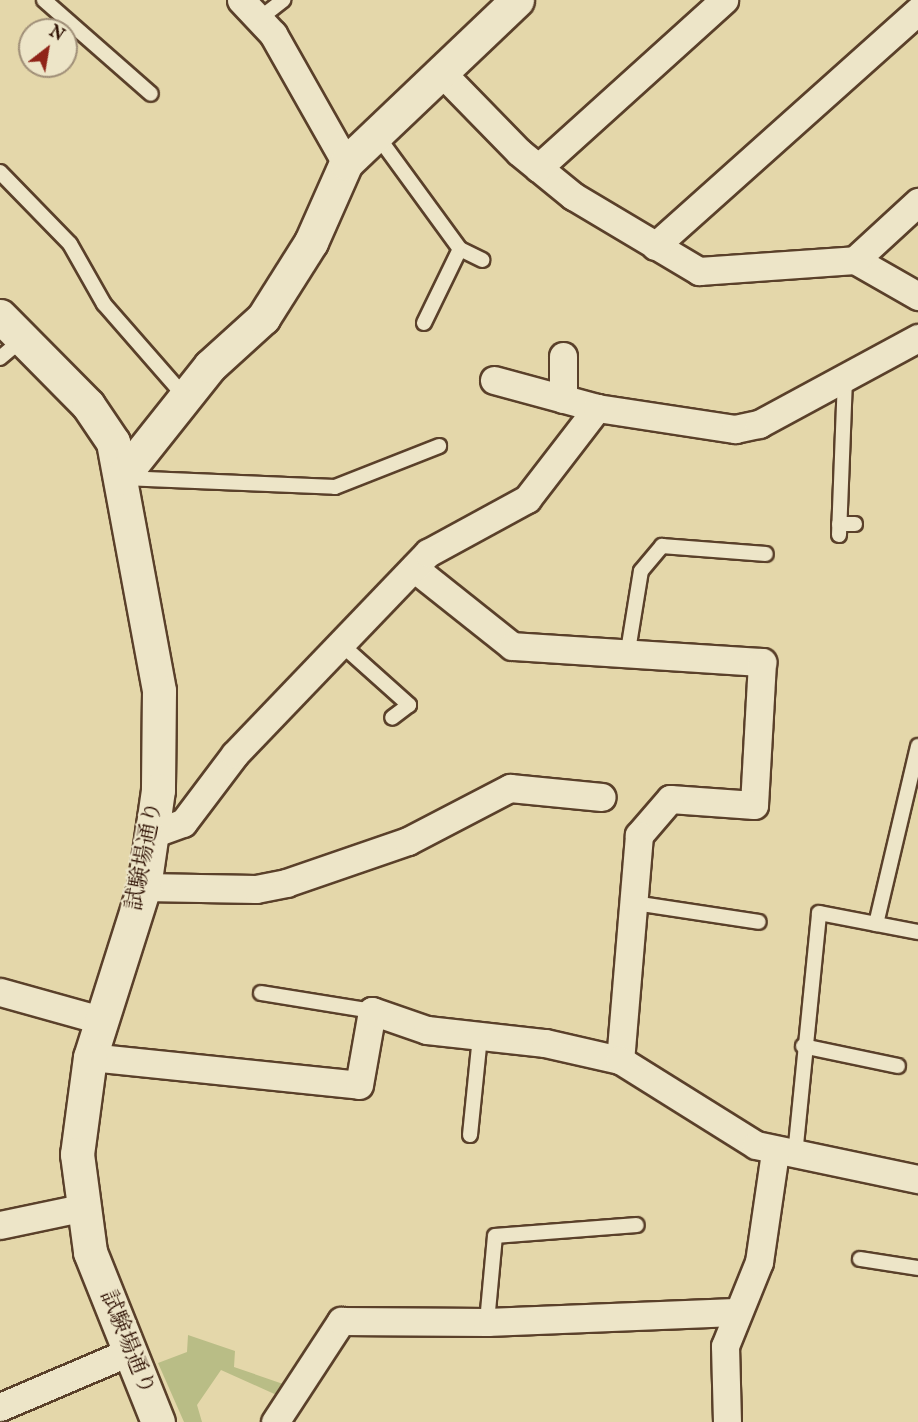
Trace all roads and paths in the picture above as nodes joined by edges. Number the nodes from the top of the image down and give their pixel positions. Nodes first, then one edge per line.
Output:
1 (44, 0) edge
2 (283, 0) edge
3 (518, 0) edge
4 (724, 0) edge
5 (250, 10) edge
6 (918, 11) edge
7 (440, 71) junction
8 (152, 94) dead end
9 (374, 132) junction
10 (346, 163) junction
11 (538, 168) junction
12 (0, 172) edge
13 (918, 202) edge
14 (655, 246) junction
15 (460, 249) junction
16 (483, 260) dead end
17 (855, 260) junction
18 (918, 296) edge
19 (0, 316) edge
20 (423, 323) dead end
21 (918, 338) edge
22 (11, 348) edge
23 (563, 357) dead end
24 (845, 379) junction
25 (494, 380) dead end
26 (186, 398) junction
27 (563, 399) junction
28 (597, 408) junction
29 (439, 446) dead end
30 (121, 478) junction
31 (855, 524) dead end
32 (766, 554) dead end
33 (414, 568) junction
34 (342, 645) junction
35 (627, 657) junction
36 (392, 718) dead end
37 (918, 747) edge
38 (602, 797) dead end
39 (152, 834) junction
40 (144, 887) junction
41 (634, 903) junction
42 (759, 922) dead end
43 (876, 924) junction
44 (918, 932) edge
45 (0, 992) edge
46 (261, 993) dead end
47 (372, 1011) junction
48 (100, 1020) junction
49 (480, 1036) junction
50 (803, 1046) junction
51 (90, 1057) junction
52 (620, 1060) junction
53 (898, 1066) dead end
54 (470, 1135) dead end
55 (785, 1154) junction
56 (918, 1179) edge
57 (81, 1208) junction
58 (0, 1225) edge
59 (637, 1225) dead end
60 (860, 1259) dead end
61 (918, 1268) edge
62 (735, 1312) junction
63 (487, 1322) junction
64 (131, 1352) junction
65 (0, 1408) edge
66 (5, 1422) edge
67 (158, 1422) edge
68 (275, 1422) edge
69 (727, 1422) edge

1 - 8 lane
2 - 5 lane
3 - 7 street
4 - 11 street
5 - 10 street
6 - 14 street
7 - 9 street
7 - 11 street
9 - 10 street
9 - 15 lane
10 - 26 street
11 - 14 street
12 - 26 lane
13 - 17 street
14 - 17 street
15 - 16 lane
15 - 20 lane
17 - 18 street
19 - 22 street, 試験場通り
21 - 24 street
22 - 30 street, 試験場通り
23 - 27 street
24 - 28 street
24 - 31 lane
25 - 27 street
26 - 30 street
27 - 28 street
28 - 33 street
29 - 30 lane
30 - 39 street, 試験場通り
32 - 35 lane
33 - 34 street
33 - 35 street
34 - 36 lane
34 - 39 street
35 - 41 street
37 - 43 lane
38 - 40 street
39 - 40 street, 試験場通り
40 - 48 street, 試験場通り
41 - 42 lane
41 - 52 street
43 - 44 lane
43 - 50 lane
45 - 48 street
46 - 47 lane
47 - 49 street
47 - 51 street
48 - 51 street, 試験場通り
49 - 52 street
49 - 54 lane
50 - 53 lane
50 - 55 lane
51 - 57 street, 試験場通り
52 - 55 street
55 - 56 street
55 - 62 street
57 - 58 street
57 - 64 street, 試験場通り
59 - 63 lane
60 - 61 lane
62 - 63 street
62 - 69 street
63 - 68 street
64 - 65 street
64 - 67 street, 試験場通り
65 - 66 street

